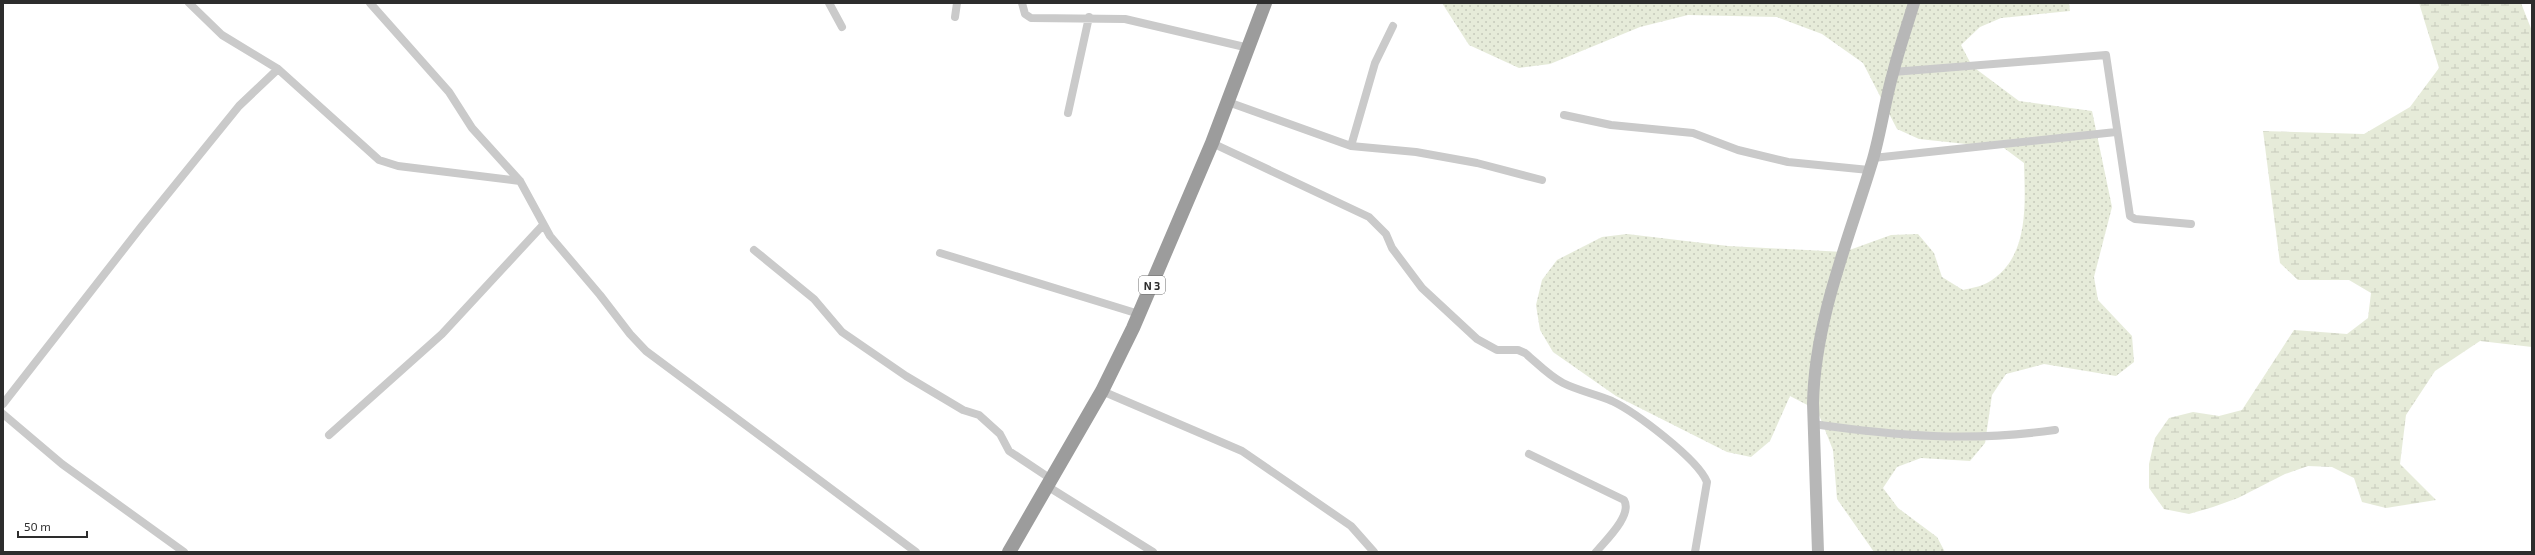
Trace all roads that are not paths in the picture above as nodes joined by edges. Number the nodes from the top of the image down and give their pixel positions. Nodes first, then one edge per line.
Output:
1 (190, 3) edge
2 (370, 3) edge
3 (828, 3) edge
4 (957, 3) edge
5 (1022, 3) edge
6 (1265, 3) edge
7 (1914, 3) edge
8 (955, 17) dead end
9 (1089, 17) junction
10 (1393, 26) dead end
11 (842, 27) dead end
12 (1249, 48) junction
13 (278, 69) junction
14 (1893, 72) junction
15 (1228, 102) junction
16 (1068, 113) dead end
17 (1564, 115) dead end
18 (2116, 132) junction
19 (1212, 143) junction
20 (1351, 146) junction
21 (1873, 158) junction
22 (1869, 170) junction
23 (1542, 180) dead end
24 (520, 181) junction
25 (2191, 224) dead end
26 (543, 225) junction
27 (754, 250) dead end
28 (940, 254) dead end
29 (1139, 314) junction
30 (1102, 391) junction
31 (3, 404) edge
32 (3, 414) edge
33 (1813, 424) junction
34 (2055, 430) dead end
35 (328, 435) dead end
36 (1529, 454) dead end
37 (1049, 482) junction
38 (184, 552) edge
39 (916, 552) edge
40 (1009, 552) edge
41 (1153, 552) edge
42 (1374, 552) edge
43 (1596, 552) edge
44 (1695, 552) edge
45 (1818, 552) edge

1 - 13 street
2 - 24 street
3 - 11 street
4 - 8 street
5 - 9 street
6 - 12 highway, N 3
7 - 14 main road
9 - 12 street
9 - 16 street
10 - 20 street
12 - 15 highway, N 3
13 - 24 street
13 - 31 street
14 - 18 street
14 - 21 main road
15 - 19 highway, N 3
15 - 20 street
17 - 22 street
18 - 21 street
18 - 25 street
19 - 29 highway, N 3
19 - 44 street
20 - 23 street
21 - 22 main road
22 - 33 main road
24 - 26 street
26 - 35 street
26 - 39 street
27 - 37 street
28 - 29 street
29 - 30 highway, N 3
30 - 37 highway, N 3
30 - 42 street
32 - 38 street
33 - 34 street
33 - 45 main road
36 - 43 street
37 - 40 highway, N 3
37 - 41 street

